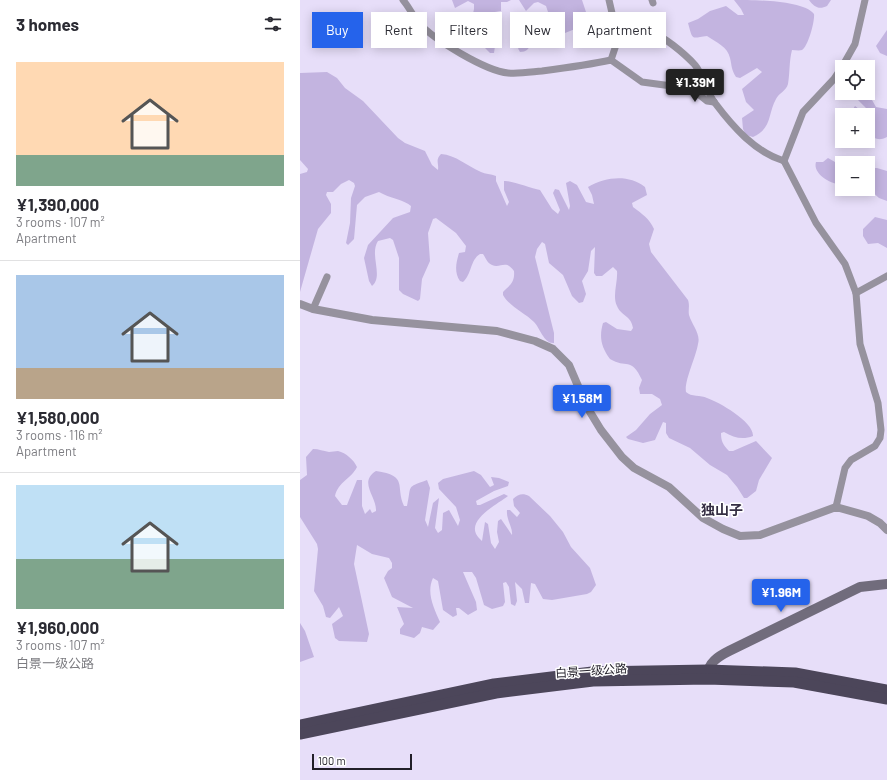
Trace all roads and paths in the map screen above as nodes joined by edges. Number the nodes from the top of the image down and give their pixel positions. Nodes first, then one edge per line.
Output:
1 (404, 0) edge
2 (609, 0) edge
3 (865, 0) edge
4 (612, 12) edge
5 (666, 41) edge
6 (615, 48) edge
7 (611, 60) junction
8 (846, 60) edge
9 (701, 76) junction
10 (835, 78) edge
11 (679, 87) junction
12 (714, 102) junction
13 (784, 161) junction
14 (887, 276) edge
15 (327, 278) dead end
16 (856, 293) junction
17 (300, 304) edge
18 (313, 309) junction
19 (836, 507) junction
20 (887, 530) edge
21 (887, 584) edge
22 (708, 674) junction
23 (887, 690) edge
24 (887, 699) edge
25 (300, 725) edge
26 (300, 734) edge

1 - 7 street
2 - 4 street
3 - 8 street
5 - 9 street
6 - 7 street
7 - 11 street
9 - 11 street
9 - 12 street
10 - 13 street
11 - 12 street
12 - 13 street
13 - 16 street
14 - 16 street
15 - 18 street
16 - 19 street
17 - 18 street
18 - 19 street
19 - 20 street
21 - 22 main road
22 - 23 highway, 白景一级公路
22 - 24 highway, 白景一级公路
22 - 25 highway, 白景一级公路
22 - 26 highway, 白景一级公路

